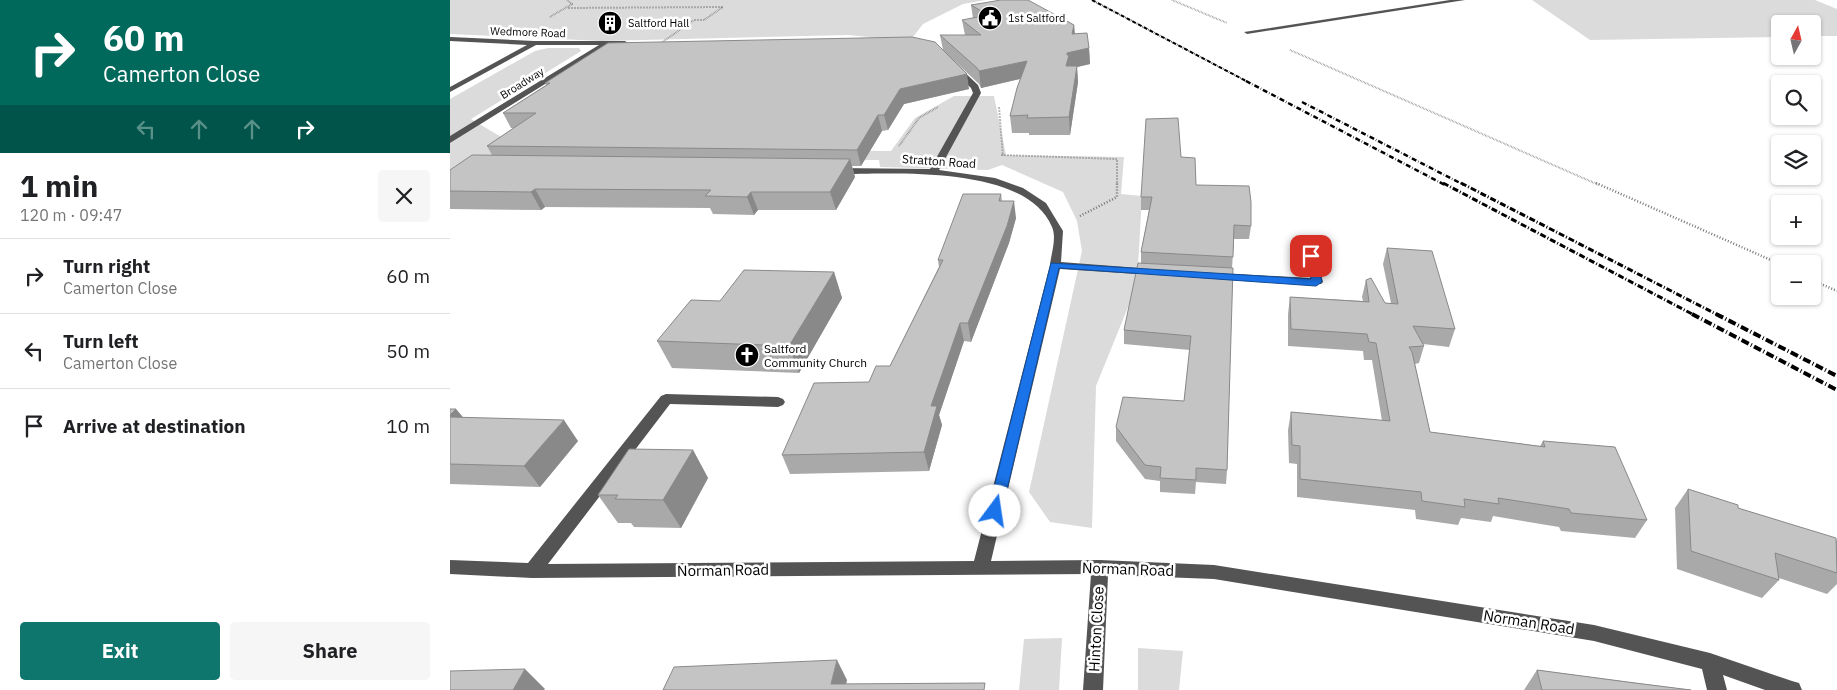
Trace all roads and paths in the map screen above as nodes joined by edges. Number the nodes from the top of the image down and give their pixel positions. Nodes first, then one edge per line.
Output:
1 (1172, 0) edge
2 (1462, 0) edge
3 (568, 8) dead end
4 (1247, 32) junction
5 (450, 39) edge
6 (534, 43) junction
7 (661, 43) joint
8 (605, 44) junction
9 (954, 67) edge
10 (450, 90) edge
11 (977, 93) junction
12 (450, 140) edge
13 (828, 171) edge
14 (878, 172) junction
15 (933, 172) junction
16 (1308, 243) dead end
17 (1771, 260) edge
18 (1055, 265) junction
19 (1161, 272) edge
20 (1210, 275) edge
21 (1821, 284) edge
22 (1837, 291) edge
23 (778, 402) dead end
24 (450, 567) edge
25 (981, 567) junction
26 (1100, 567) junction
27 (532, 571) junction
28 (1710, 662) junction
29 (1093, 690) edge
30 (1717, 690) edge
31 (1792, 690) edge

1 - 4 path
2 - 4 street
3 - 7 path
4 - 17 path
5 - 6 street, Wedmore Road
6 - 8 street, Wedmore Road
6 - 10 street
7 - 8 street, Wedmore Road
8 - 12 street, Broadway
9 - 11 street
11 - 14 path
11 - 15 street
13 - 14 street, Stratton Road
14 - 15 street, Stratton Road
15 - 18 street, Stratton Road
16 - 20 street
18 - 19 street
18 - 25 street, Stratton Road
21 - 22 path
23 - 27 street
24 - 27 street, Norman Road
25 - 26 street, Norman Road
25 - 27 street, Norman Road
26 - 28 street, Norman Road
26 - 29 street, Hinton Close
28 - 30 street
28 - 31 street, Norman Road

